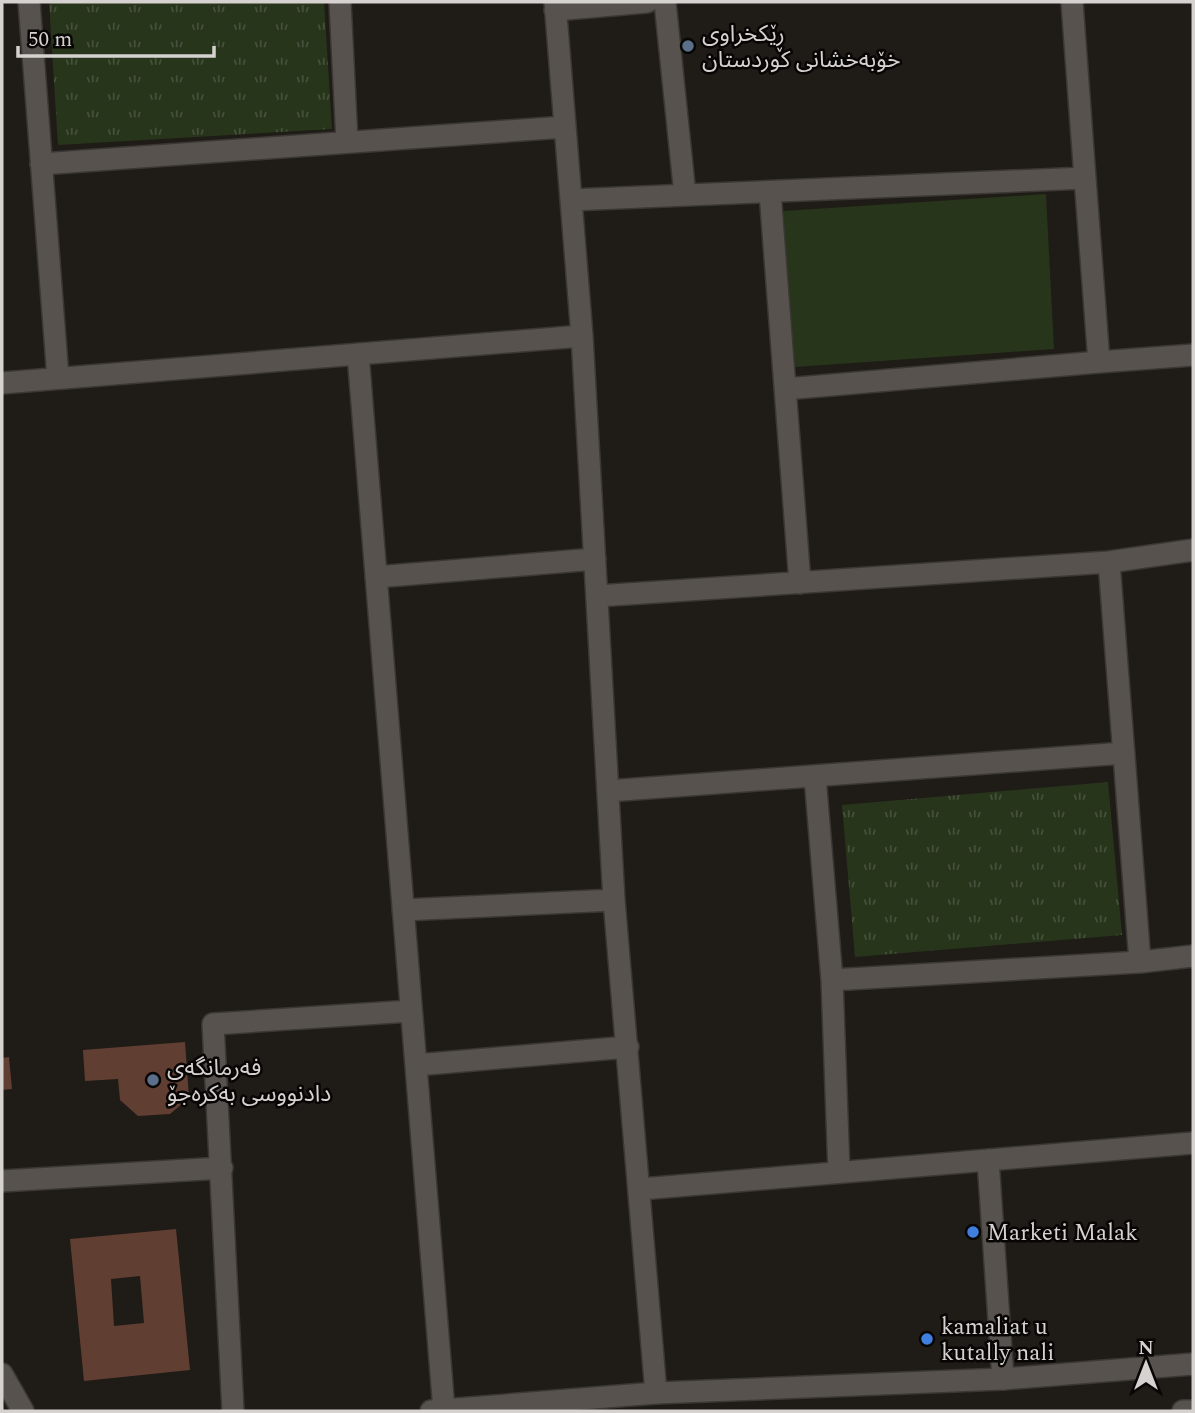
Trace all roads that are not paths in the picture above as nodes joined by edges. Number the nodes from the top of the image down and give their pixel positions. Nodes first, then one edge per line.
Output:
1 (29, 2) edge
2 (340, 2) edge
3 (647, 2) edge
4 (665, 2) edge
5 (1072, 2) edge
6 (555, 6) edge
7 (565, 127) junction
8 (347, 142) junction
9 (41, 164) junction
10 (1085, 178) junction
11 (771, 192) junction
12 (685, 195) junction
13 (571, 200) junction
14 (582, 336) junction
15 (358, 354) junction
16 (1193, 355) edge
17 (1099, 362) junction
18 (58, 378) junction
19 (2, 383) edge
20 (785, 389) junction
21 (1193, 550) edge
22 (595, 559) junction
23 (1110, 562) junction
24 (376, 577) junction
25 (800, 583) junction
26 (597, 596) junction
27 (1124, 753) junction
28 (815, 777) junction
29 (608, 792) junction
30 (614, 900) junction
31 (403, 910) junction
32 (1193, 956) edge
33 (1140, 962) junction
34 (832, 979) junction
35 (411, 1011) junction
36 (628, 1047) junction
37 (416, 1065) junction
38 (1193, 1143) edge
39 (988, 1160) junction
40 (222, 1168) junction
41 (839, 1172) junction
42 (2, 1181) edge
43 (641, 1189) junction
44 (1193, 1364) edge
45 (2, 1374) edge
46 (1003, 1379) junction
47 (656, 1393) junction
48 (23, 1411) edge
49 (233, 1411) edge
50 (437, 1411) edge
51 (1183, 1411) edge
52 (1193, 1411) edge

1 - 9 street
2 - 8 street
3 - 6 street
4 - 12 street
5 - 10 street
6 - 7 street
7 - 8 street
7 - 13 street
8 - 9 street
9 - 18 street
10 - 11 street
10 - 17 street
11 - 12 street
11 - 20 street
12 - 13 street
13 - 14 street
14 - 15 street
14 - 22 street
15 - 18 street
15 - 24 street
16 - 17 street
17 - 20 street
18 - 19 street
20 - 25 street
21 - 23 street
22 - 24 street
22 - 26 street
23 - 25 street
23 - 27 street
24 - 31 street
25 - 26 street
26 - 29 street
27 - 28 street
27 - 33 street
28 - 29 street
28 - 34 street
29 - 30 street
30 - 31 street
30 - 36 street
31 - 35 street
32 - 33 street
33 - 34 street
34 - 41 street
35 - 37 street
35 - 40 street
36 - 37 street
36 - 43 street
37 - 50 street
38 - 39 street
39 - 41 street
39 - 46 street
40 - 42 street
40 - 49 street
41 - 43 street
43 - 47 street
44 - 46 street
45 - 48 street
46 - 47 street
47 - 50 street
51 - 52 street

